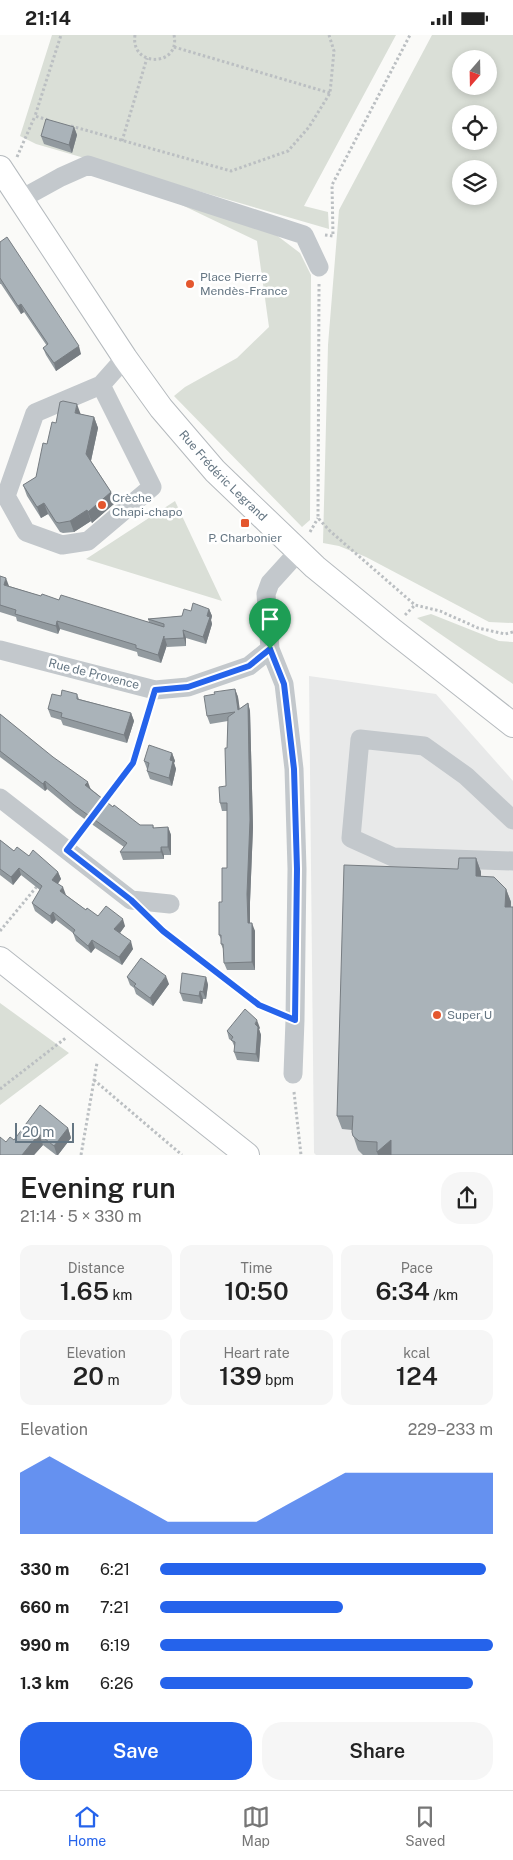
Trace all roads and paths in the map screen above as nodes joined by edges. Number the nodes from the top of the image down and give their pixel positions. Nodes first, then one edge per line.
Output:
1 (61, 35) edge
2 (135, 35) edge
3 (174, 35) edge
4 (329, 35) edge
5 (410, 35) edge
6 (174, 47) junction
7 (147, 58) junction
8 (330, 93) junction
9 (35, 116) junction
10 (52, 121) edge
11 (70, 126) edge
12 (122, 141) junction
13 (4, 173) edge
14 (21, 199) junction
15 (304, 235) junction
16 (319, 267) joint
17 (125, 358) junction
18 (101, 385) junction
19 (299, 551) junction
20 (513, 632) edge
21 (270, 649) junction
22 (0, 650) edge
23 (155, 690) junction
24 (513, 725) edge
25 (0, 798) edge
26 (513, 820) edge
27 (67, 850) junction
28 (513, 861) edge
29 (43, 879) edge
30 (131, 900) junction
31 (170, 904) dead end
32 (0, 931) edge
33 (0, 959) edge
34 (295, 1020) junction
35 (82, 1025) junction
36 (100, 1040) junction
37 (292, 1073) joint
38 (94, 1080) junction
39 (0, 1089) edge
40 (81, 1155) edge
41 (182, 1155) edge
42 (247, 1155) edge
43 (301, 1155) edge

1 - 9 path
2 - 7 path
3 - 6 path
4 - 8 path
5 - 15 path
6 - 7 path
6 - 8 path
7 - 12 path
8 - 12 path
9 - 10 path
9 - 13 path
11 - 12 path
13 - 14 main road, Rue Frédéric Legrand
14 - 15 street
14 - 17 main road, Rue Frédéric Legrand
15 - 16 street
16 - 20 path
17 - 18 street
17 - 19 main road, Rue Frédéric Legrand
18 - 18 street
19 - 21 street
19 - 24 main road, Rue Frédéric Legrand
21 - 23 street, Rue de Provence
21 - 34 street
22 - 23 street, Rue de Provence
23 - 27 path
25 - 27 street
26 - 28 street
27 - 30 street
29 - 32 path
30 - 31 street
30 - 34 path
33 - 35 main road
34 - 37 street
35 - 36 main road
35 - 39 path
36 - 38 path
36 - 42 main road
37 - 43 path
38 - 40 path
38 - 41 path

